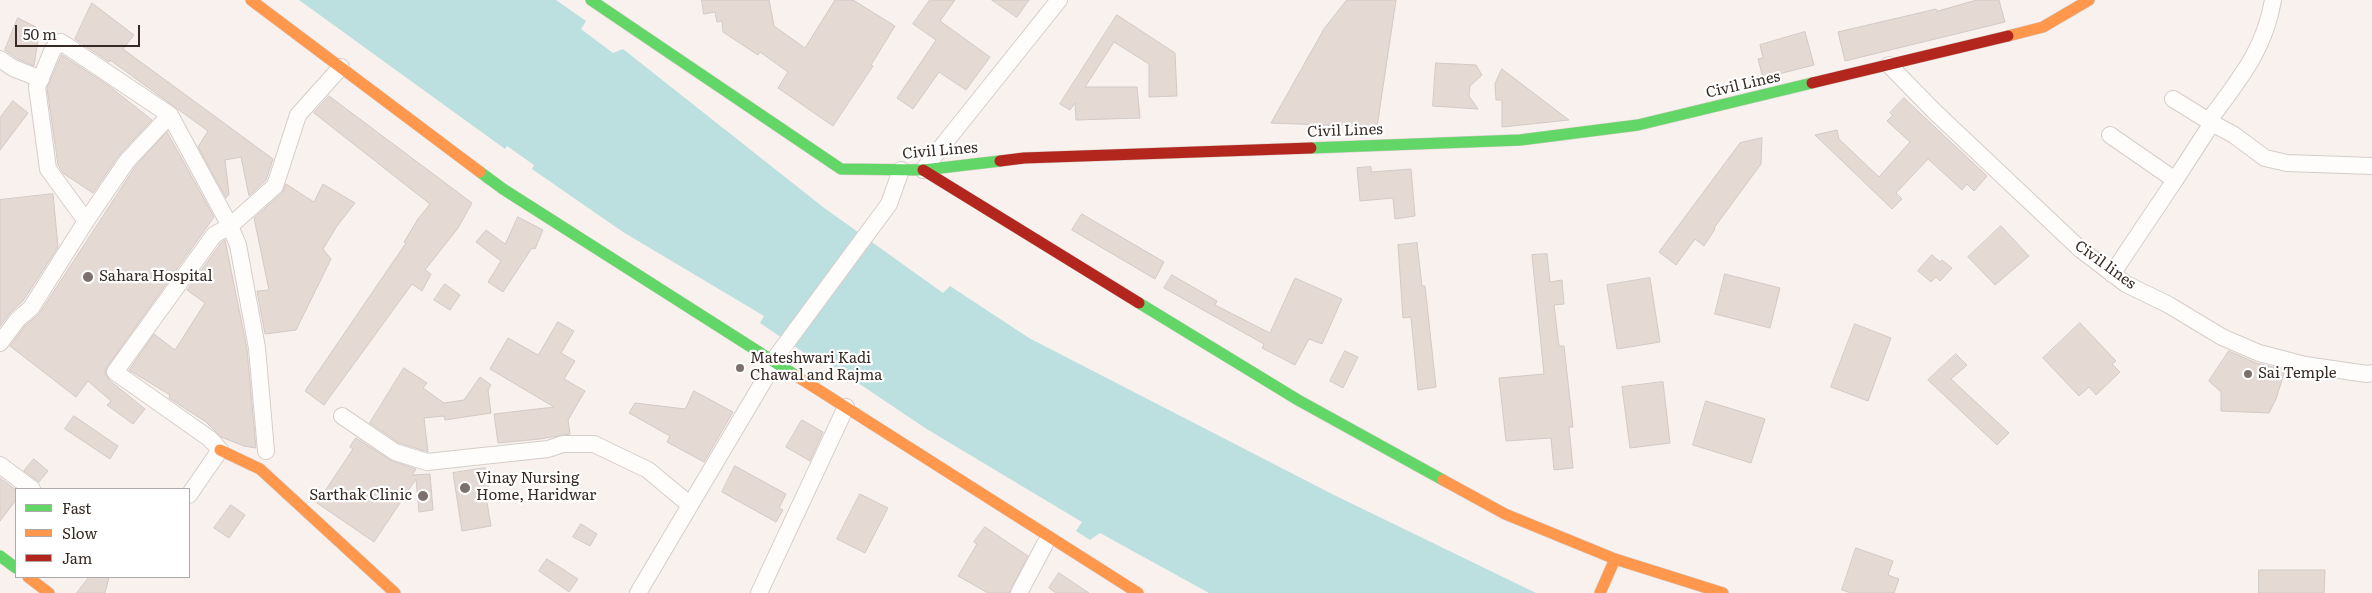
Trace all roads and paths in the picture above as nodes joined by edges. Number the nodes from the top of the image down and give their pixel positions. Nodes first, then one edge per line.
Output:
1 (251, 0) edge
2 (591, 0) edge
3 (1059, 0) edge
4 (2089, 0) edge
5 (2272, 0) edge
6 (0, 60) edge
7 (1889, 66) junction
8 (341, 67) junction
9 (41, 79) junction
10 (2173, 99) dead end
11 (170, 114) junction
12 (2212, 123) junction
13 (2110, 135) dead end
14 (2372, 166) edge
15 (901, 170) junction
16 (923, 170) junction
17 (2175, 180) junction
18 (86, 221) junction
19 (230, 226) junction
20 (2112, 274) junction
21 (0, 343) edge
22 (778, 355) junction
23 (2372, 373) edge
24 (846, 407) junction
25 (342, 416) dead end
26 (220, 450) junction
27 (266, 451) dead end
28 (0, 465) edge
29 (31, 488) edge
30 (190, 494) edge
31 (690, 505) junction
32 (1045, 544) dead end
33 (0, 556) edge
34 (1615, 559) junction
35 (15, 567) edge
36 (29, 578) edge
37 (1121, 588) edge
38 (49, 593) edge
39 (395, 593) edge
40 (638, 593) edge
41 (760, 593) edge
42 (1019, 593) edge
43 (1138, 593) edge
44 (1600, 593) edge
45 (1723, 593) edge

1 - 8 street
2 - 15 street, Civil Lines
3 - 16 street
4 - 7 street, Civil Lines
5 - 12 street
6 - 9 street
7 - 16 street, Civil Lines
7 - 20 street, Civil lines
8 - 19 street
8 - 22 street
9 - 11 street
9 - 18 street
10 - 12 street
11 - 18 street
11 - 19 street
12 - 14 street
12 - 17 street
13 - 17 street
15 - 16 street, Civil Lines
15 - 22 street
16 - 34 street
17 - 20 street
18 - 21 street
19 - 26 street
19 - 27 street
20 - 23 street, Civil lines
22 - 24 street
22 - 31 street
24 - 37 street
24 - 41 street
25 - 31 street
26 - 30 street
26 - 39 street
28 - 29 street
31 - 40 street
32 - 42 street
33 - 35 street
34 - 44 street
34 - 45 street
36 - 38 street
37 - 43 street

